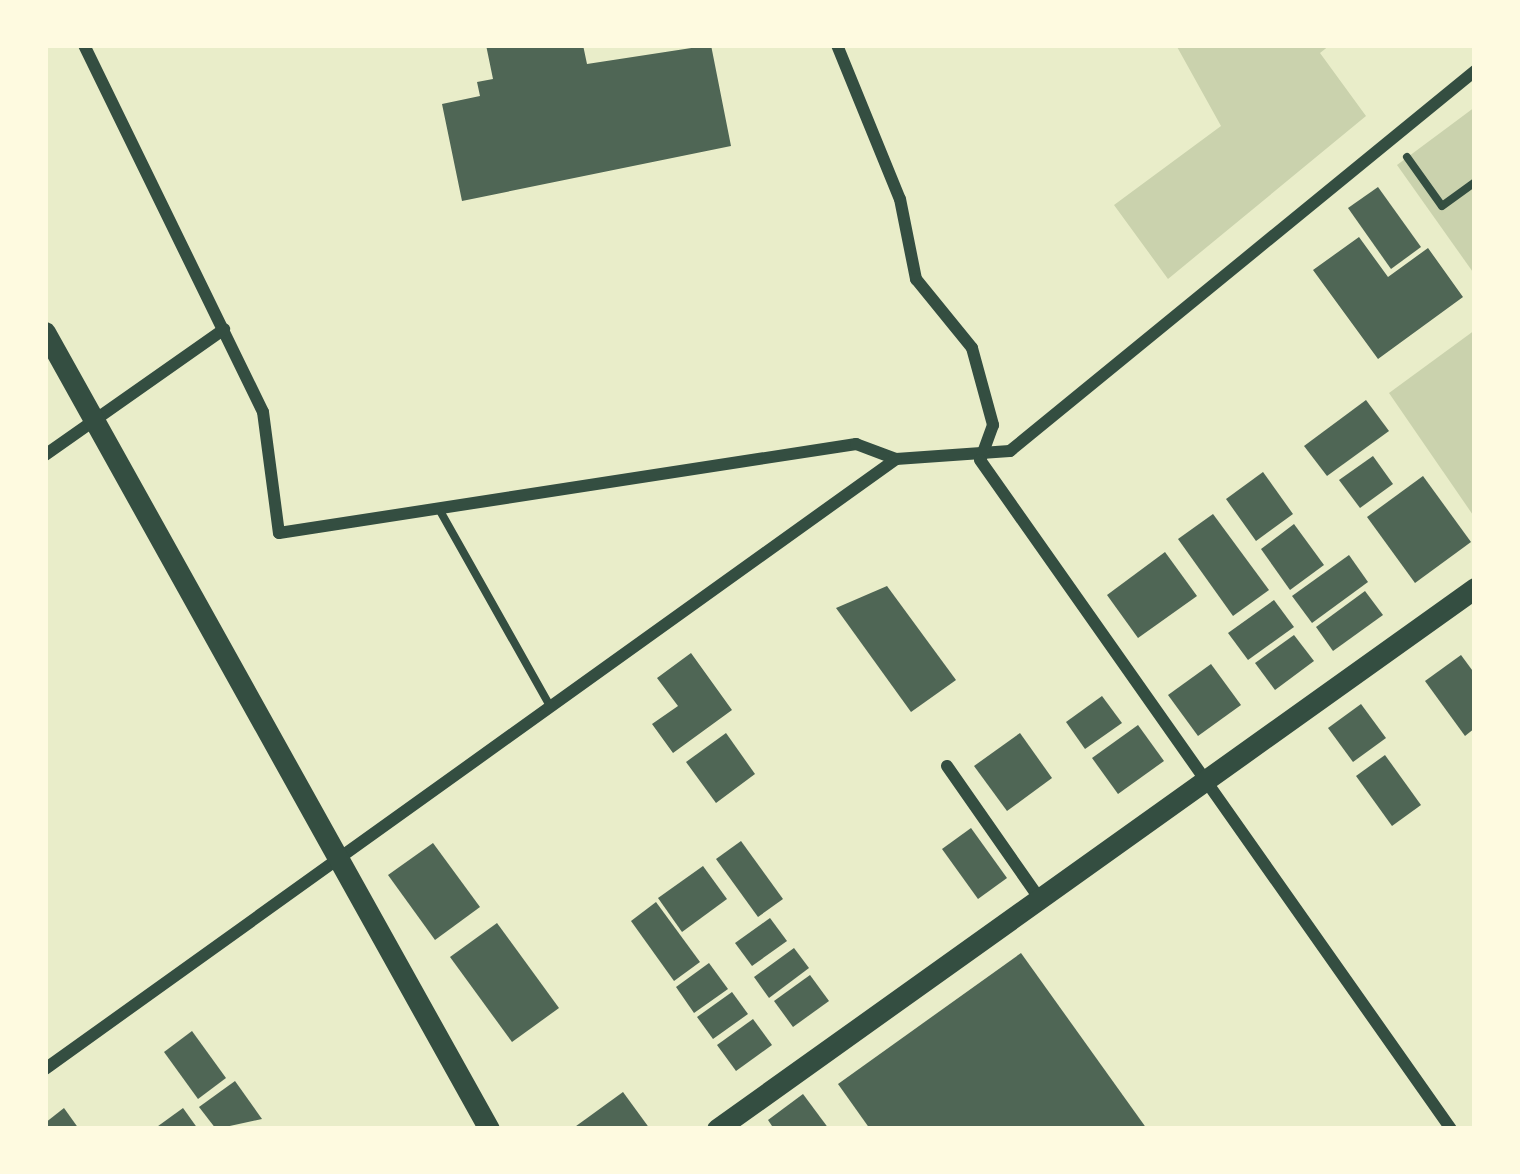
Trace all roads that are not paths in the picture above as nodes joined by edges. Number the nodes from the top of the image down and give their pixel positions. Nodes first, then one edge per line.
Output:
1 (84, 45) edge
2 (837, 45) edge
3 (1475, 71) edge
4 (224, 329) junction
5 (45, 332) edge
6 (96, 418) junction
7 (45, 454) edge
8 (896, 458) junction
9 (980, 460) junction
10 (438, 508) junction
11 (1475, 587) edge
12 (550, 706) junction
13 (947, 766) dead end
14 (1201, 781) junction
15 (340, 856) junction
16 (1039, 898) junction
17 (45, 1069) edge
18 (489, 1129) edge
19 (717, 1129) edge
20 (1451, 1129) edge

1 - 4 street
2 - 9 street
3 - 9 street
4 - 6 street
4 - 10 street
5 - 6 street
6 - 7 street
6 - 15 street
8 - 9 street
8 - 10 street
8 - 12 street
9 - 14 street
10 - 12 lane
11 - 14 street
12 - 15 street
13 - 16 street
14 - 16 street
14 - 20 street
15 - 17 street
15 - 18 street
16 - 19 street

